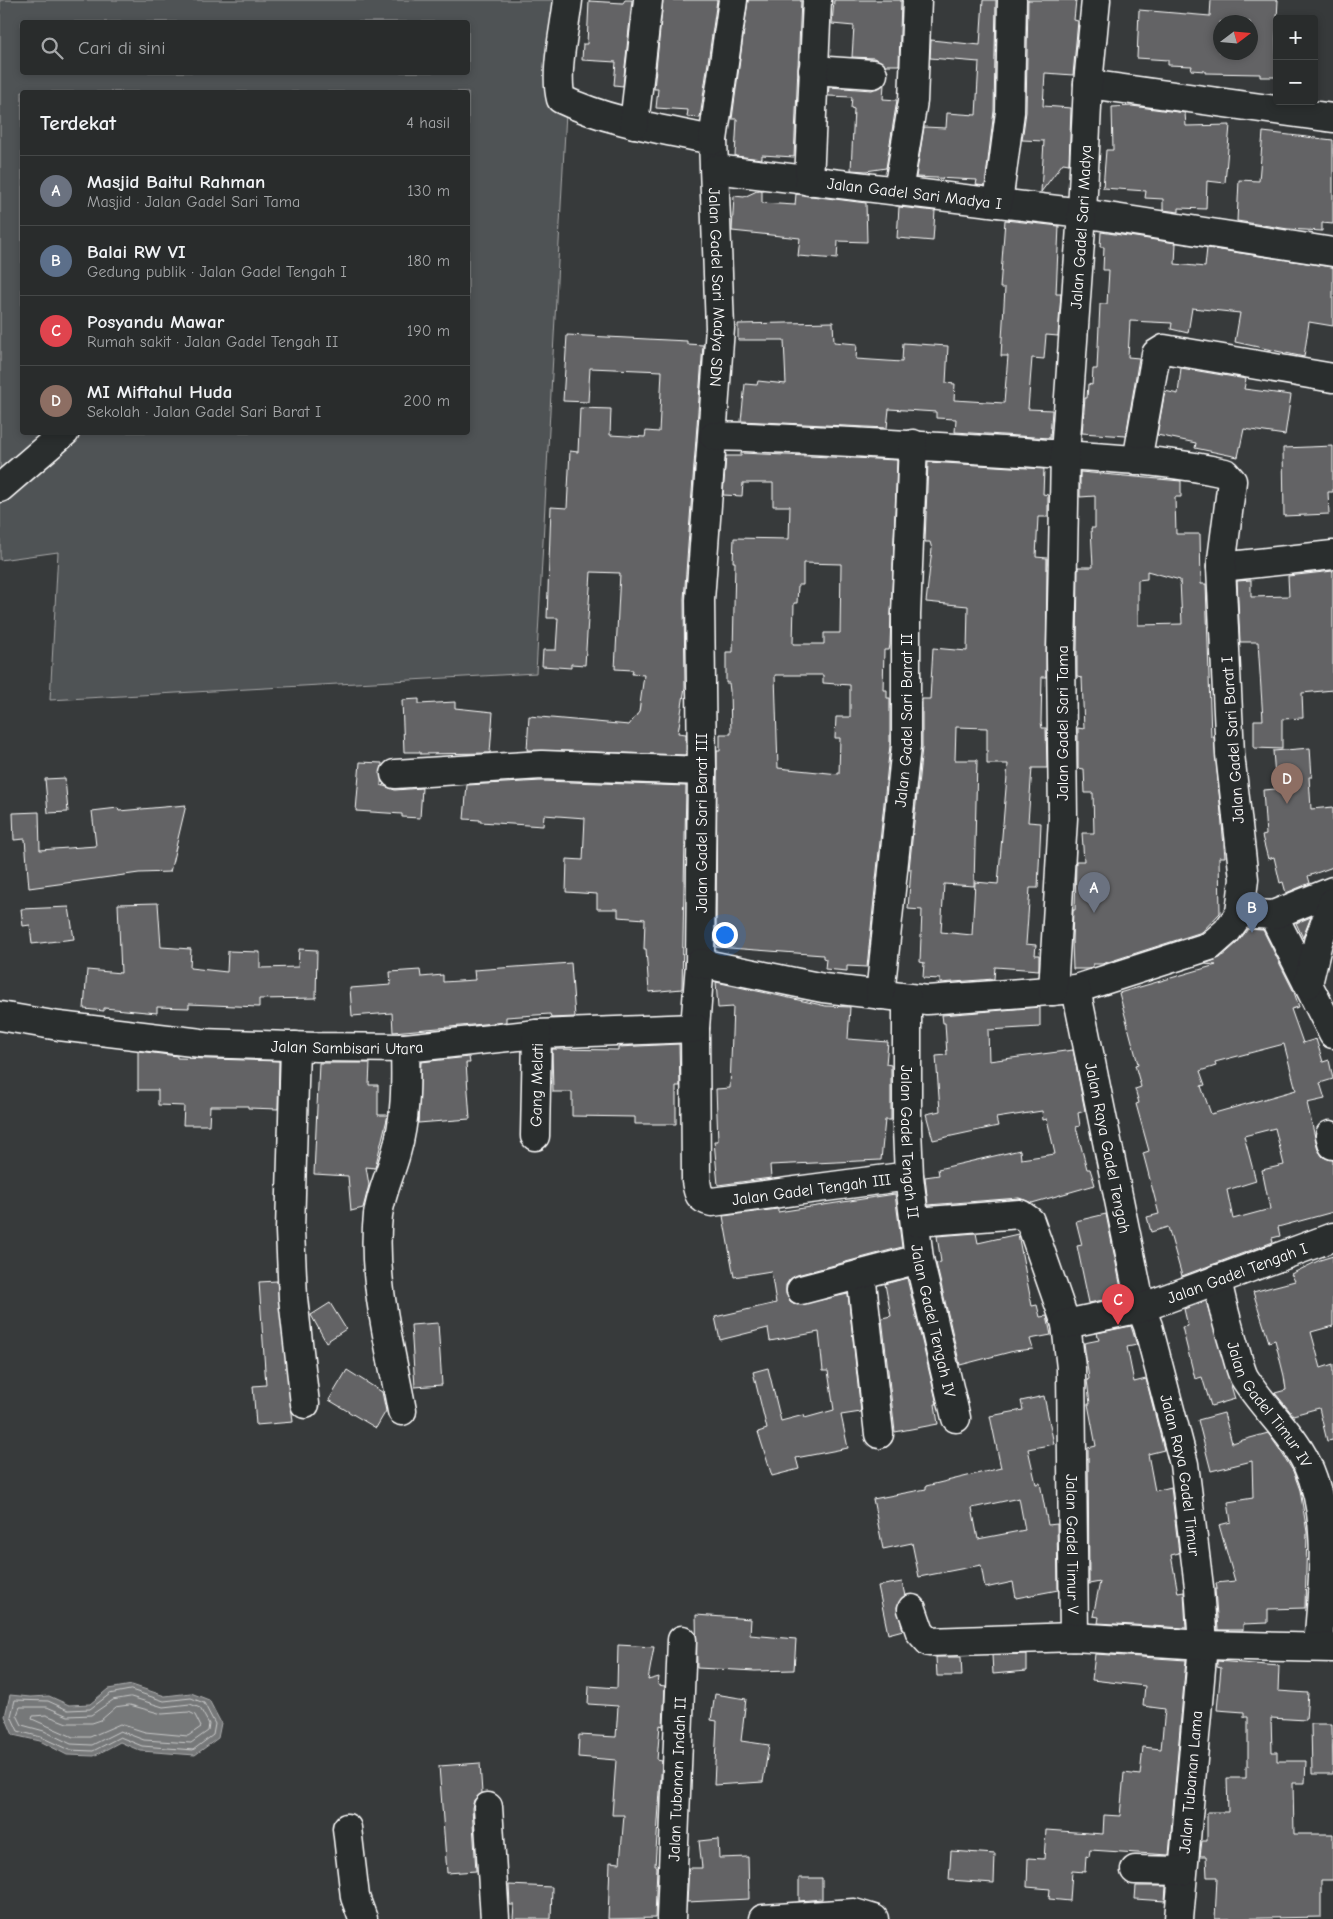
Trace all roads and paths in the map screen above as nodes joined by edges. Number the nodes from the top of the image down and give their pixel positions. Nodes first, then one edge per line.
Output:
1 (568, 0) edge
2 (648, 0) edge
3 (733, 0) edge
4 (817, 0) edge
5 (917, 0) edge
6 (1012, 0) edge
7 (1096, 0) edge
8 (813, 70) junction
9 (873, 74) dead end
10 (1088, 84) junction
11 (1333, 118) edge
12 (634, 124) junction
13 (713, 140) junction
14 (715, 170) junction
15 (809, 181) junction
16 (898, 191) junction
17 (998, 203) junction
18 (1082, 213) junction
19 (1333, 252) edge
20 (1333, 378) edge
21 (62, 435) edge
22 (714, 436) junction
23 (913, 444) junction
24 (1065, 454) junction
25 (1137, 461) junction
26 (0, 488) edge
27 (1333, 554) edge
28 (1221, 566) junction
29 (702, 771) junction
30 (395, 774) dead end
31 (1333, 891) edge
32 (1333, 902) edge
33 (1240, 913) junction
34 (1273, 915) junction
35 (700, 963) junction
36 (1308, 984) junction
37 (1065, 990) junction
38 (880, 995) junction
39 (907, 998) junction
40 (0, 1016) edge
41 (696, 1028) junction
42 (537, 1034) junction
43 (1333, 1034) edge
44 (295, 1046) junction
45 (405, 1048) junction
46 (535, 1136) dead end
47 (909, 1176) junction
48 (712, 1202) joint
49 (916, 1222) junction
50 (1333, 1237) edge
51 (919, 1259) junction
52 (861, 1274) junction
53 (1216, 1279) junction
54 (800, 1290) dead end
55 (1141, 1308) junction
56 (1066, 1324) junction
57 (305, 1404) dead end
58 (402, 1411) dead end
59 (956, 1418) dead end
60 (879, 1434) dead end
61 (912, 1609) dead end
62 (1074, 1637) junction
63 (682, 1640) dead end
64 (1202, 1645) junction
65 (1326, 1648) edge
66 (488, 1807) dead end
67 (347, 1828) dead end
68 (1135, 1870) dead end
69 (1182, 1871) junction
70 (363, 1919) edge
71 (496, 1919) edge
72 (672, 1919) edge
73 (763, 1919) edge
74 (874, 1919) edge
75 (1179, 1919) edge

1 - 12 street
2 - 12 street
3 - 13 street
4 - 8 street
5 - 16 street
6 - 17 street
7 - 10 street, Jalan Gadel Sari Madya
8 - 9 street
8 - 15 street
10 - 11 street
10 - 18 street, Jalan Gadel Sari Madya
12 - 13 street
13 - 14 street
14 - 15 street, Jalan Gadel Sari Madya I
14 - 22 street, Jalan Gadel Sari Madya SDN
15 - 16 street, Jalan Gadel Sari Madya I
16 - 17 street, Jalan Gadel Sari Madya I
17 - 18 street, Jalan Gadel Sari Madya I
18 - 19 street, Jalan Gadel Sari Madya I
18 - 24 street, Jalan Gadel Sari Madya
20 - 25 street
21 - 26 street
22 - 23 street
22 - 29 street, Jalan Gadel Sari Barat III
23 - 24 street
23 - 38 street, Jalan Gadel Sari Barat II
24 - 25 street
24 - 37 street, Jalan Gadel Sari Tama
25 - 28 street, Jalan Gadel Sari Barat I
27 - 28 street
28 - 33 street, Jalan Gadel Sari Barat I
29 - 30 street
29 - 35 street, Jalan Gadel Sari Barat III
31 - 34 street
32 - 36 street
33 - 34 street
33 - 37 street
34 - 36 street
35 - 38 street
35 - 41 street, Jalan Gadel Sari Barat III
36 - 43 street
37 - 39 street
37 - 55 street, Jalan Raya Gadel Tengah
38 - 39 street
39 - 47 street, Jalan Gadel Tengah II
40 - 44 street, Jalan Sambisari Utara
41 - 42 street, Jalan Sambisari Utara
41 - 48 street, Jalan Gadel Sari Barat III
42 - 45 street, Jalan Sambisari Utara
42 - 46 street, Gang Melati
44 - 45 street, Jalan Sambisari Utara
44 - 57 street
45 - 58 street
47 - 48 street, Jalan Gadel Tengah III
47 - 49 street, Jalan Gadel Tengah II
49 - 51 street, Jalan Gadel Tengah IV
49 - 56 street, Jalan Gadel Tengah II
50 - 53 street, Jalan Gadel Tengah I
51 - 52 street
51 - 59 street, Jalan Gadel Tengah IV
52 - 54 street
52 - 60 street
53 - 55 street, Jalan Gadel Tengah I
53 - 65 street, Jalan Gadel Timur IV
55 - 56 street
55 - 64 street, Jalan Raya Gadel Timur
56 - 62 street, Jalan Gadel Timur V
61 - 62 street
62 - 64 street, Jalan Gadel Timur V
63 - 72 street, Jalan Tubanan Indah II
64 - 65 street, Jalan Gadel Timur V
64 - 69 street, Jalan Tubanan Lama
66 - 71 street
67 - 70 street
68 - 69 street
69 - 75 street, Jalan Tubanan Lama
73 - 74 street

